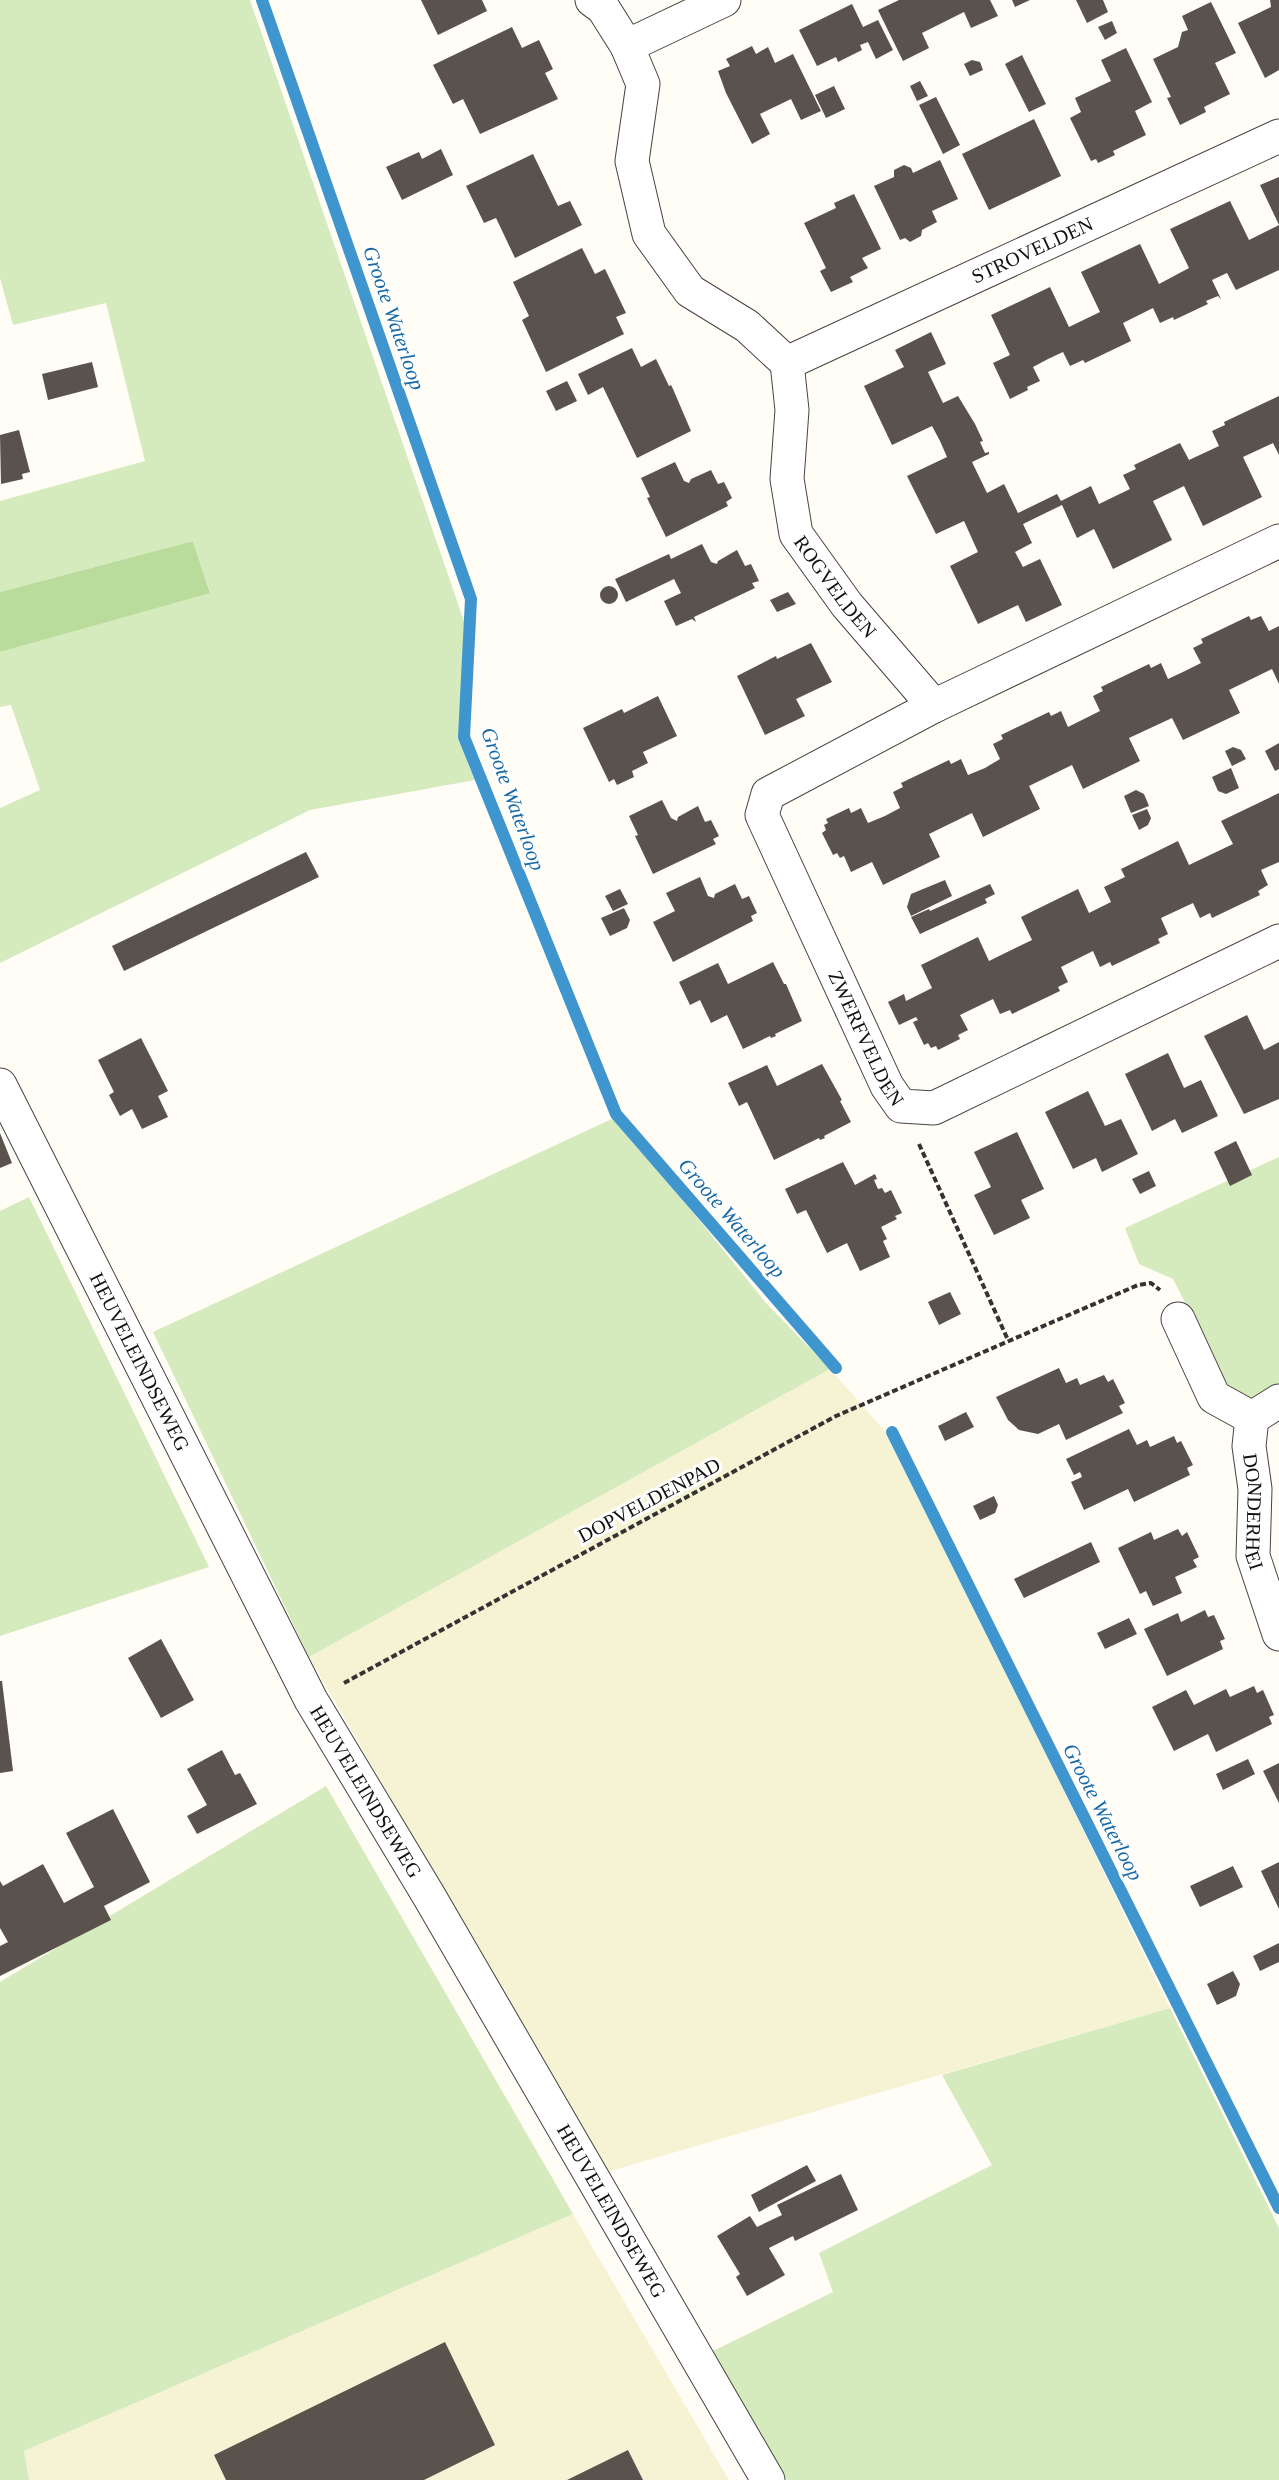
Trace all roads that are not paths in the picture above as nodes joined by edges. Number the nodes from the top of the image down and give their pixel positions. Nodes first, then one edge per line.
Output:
1 (592, 0) edge
2 (724, 0) edge
3 (627, 46) junction
4 (1279, 135) edge
5 (786, 363) junction
6 (1279, 541) edge
7 (934, 706) junction
8 (1279, 941) edge
9 (0, 1085) edge
10 (1178, 1320) road end
11 (1279, 1401) edge
12 (1252, 1418) junction
13 (1279, 1635) edge
14 (768, 2480) edge

1 - 3 street
2 - 3 street
3 - 5 street
4 - 5 street, STROVELDEN
5 - 7 street, ROGVELDEN
6 - 7 street
7 - 8 street, ZWERFVELDEN
9 - 14 street, HEUVELEINDSEWEG
10 - 12 street
11 - 12 street
12 - 13 street, DONDERHEI

